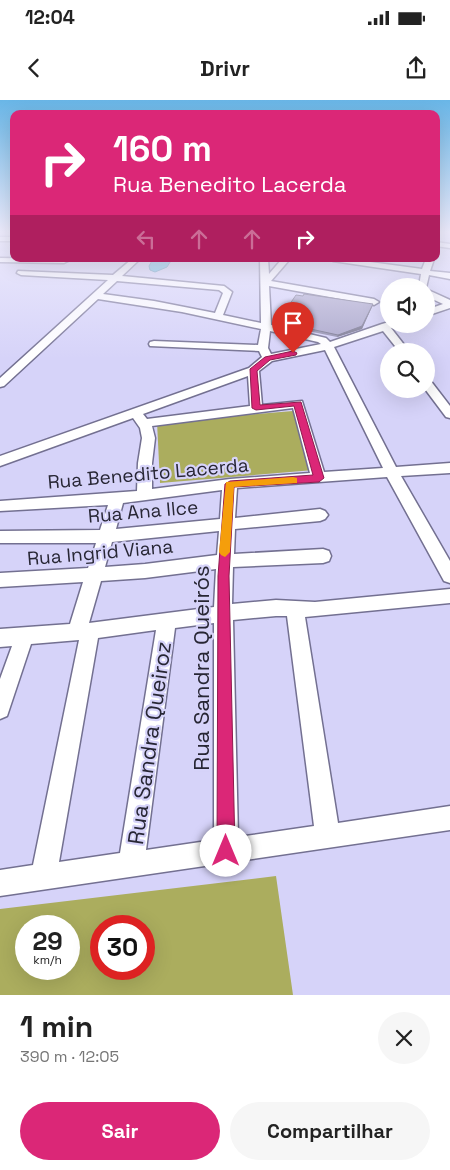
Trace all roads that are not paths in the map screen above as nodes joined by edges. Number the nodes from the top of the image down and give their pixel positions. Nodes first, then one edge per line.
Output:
1 (75, 275) edge
2 (121, 275) edge
3 (265, 275) edge
4 (272, 275) edge
5 (118, 278) junction
6 (265, 283) junction
7 (97, 296) junction
8 (435, 296) joint
9 (374, 302) edge
10 (450, 305) edge
11 (439, 309) junction
12 (435, 310) edge
13 (218, 316) junction
14 (266, 326) junction
15 (380, 328) edge
16 (154, 344) dead end
17 (328, 346) junction
18 (266, 353) junction
19 (253, 370) junction
20 (0, 384) edge
21 (435, 394) edge
22 (256, 408) junction
23 (450, 414) edge
24 (140, 418) junction
25 (0, 462) edge
26 (450, 468) edge
27 (392, 473) junction
28 (319, 478) junction
29 (230, 484) junction
30 (144, 495) junction
31 (117, 499) junction
32 (0, 506) edge
33 (320, 515) dead end
34 (227, 523) junction
35 (107, 536) junction
36 (0, 537) edge
37 (322, 556) dead end
38 (224, 561) junction
39 (93, 575) junction
40 (450, 576) edge
41 (0, 580) edge
42 (450, 596) edge
43 (295, 610) junction
44 (224, 614) junction
45 (167, 621) junction
46 (83, 632) junction
47 (25, 635) junction
48 (0, 638) edge
49 (0, 709) edge
50 (450, 818) edge
51 (328, 836) junction
52 (226, 851) junction
53 (131, 864) junction
54 (44, 876) junction
55 (0, 883) edge

1 - 5 street
2 - 5 street
3 - 6 street
4 - 6 street
5 - 7 street
5 - 13 street
6 - 9 street
6 - 14 street
7 - 13 street
7 - 20 street
8 - 10 street
8 - 11 street
10 - 11 street
11 - 12 street
13 - 14 street
14 - 17 street
14 - 18 street
15 - 17 street
16 - 18 street
17 - 18 street
17 - 27 street
18 - 19 street
19 - 22 street
19 - 24 street
21 - 23 street
22 - 24 street
22 - 28 street
24 - 25 street
24 - 30 street
26 - 27 street, Rua Benedito Lacerda
27 - 28 street, Rua Benedito Lacerda
27 - 40 street
28 - 29 street, Rua Benedito Lacerda
29 - 30 street, Rua Benedito Lacerda
29 - 34 street, Rua Sandra Queirós
30 - 31 street, Rua Benedito Lacerda
31 - 32 street, Rua Benedito Lacerda
31 - 35 street
33 - 34 street, Rua Ana Ilce
34 - 35 street, Rua Ana Ilce
34 - 38 street, Rua Sandra Queirós
35 - 36 street, Rua Ana Ilce
35 - 39 street
37 - 38 street, Rua Ingrid Viana
38 - 39 street, Rua Ingrid Viana
38 - 44 street, Rua Sandra Queirós
39 - 41 street, Rua Ingrid Viana
39 - 46 street
42 - 43 street
43 - 44 street
43 - 51 street
44 - 45 street
44 - 52 street, Rua Sandra Queirós
45 - 46 street
45 - 53 street, Rua Sandra Queiroz
46 - 47 street
46 - 54 street
47 - 48 street
47 - 49 street
50 - 51 street
51 - 52 street
52 - 53 street
53 - 54 street
54 - 55 street

